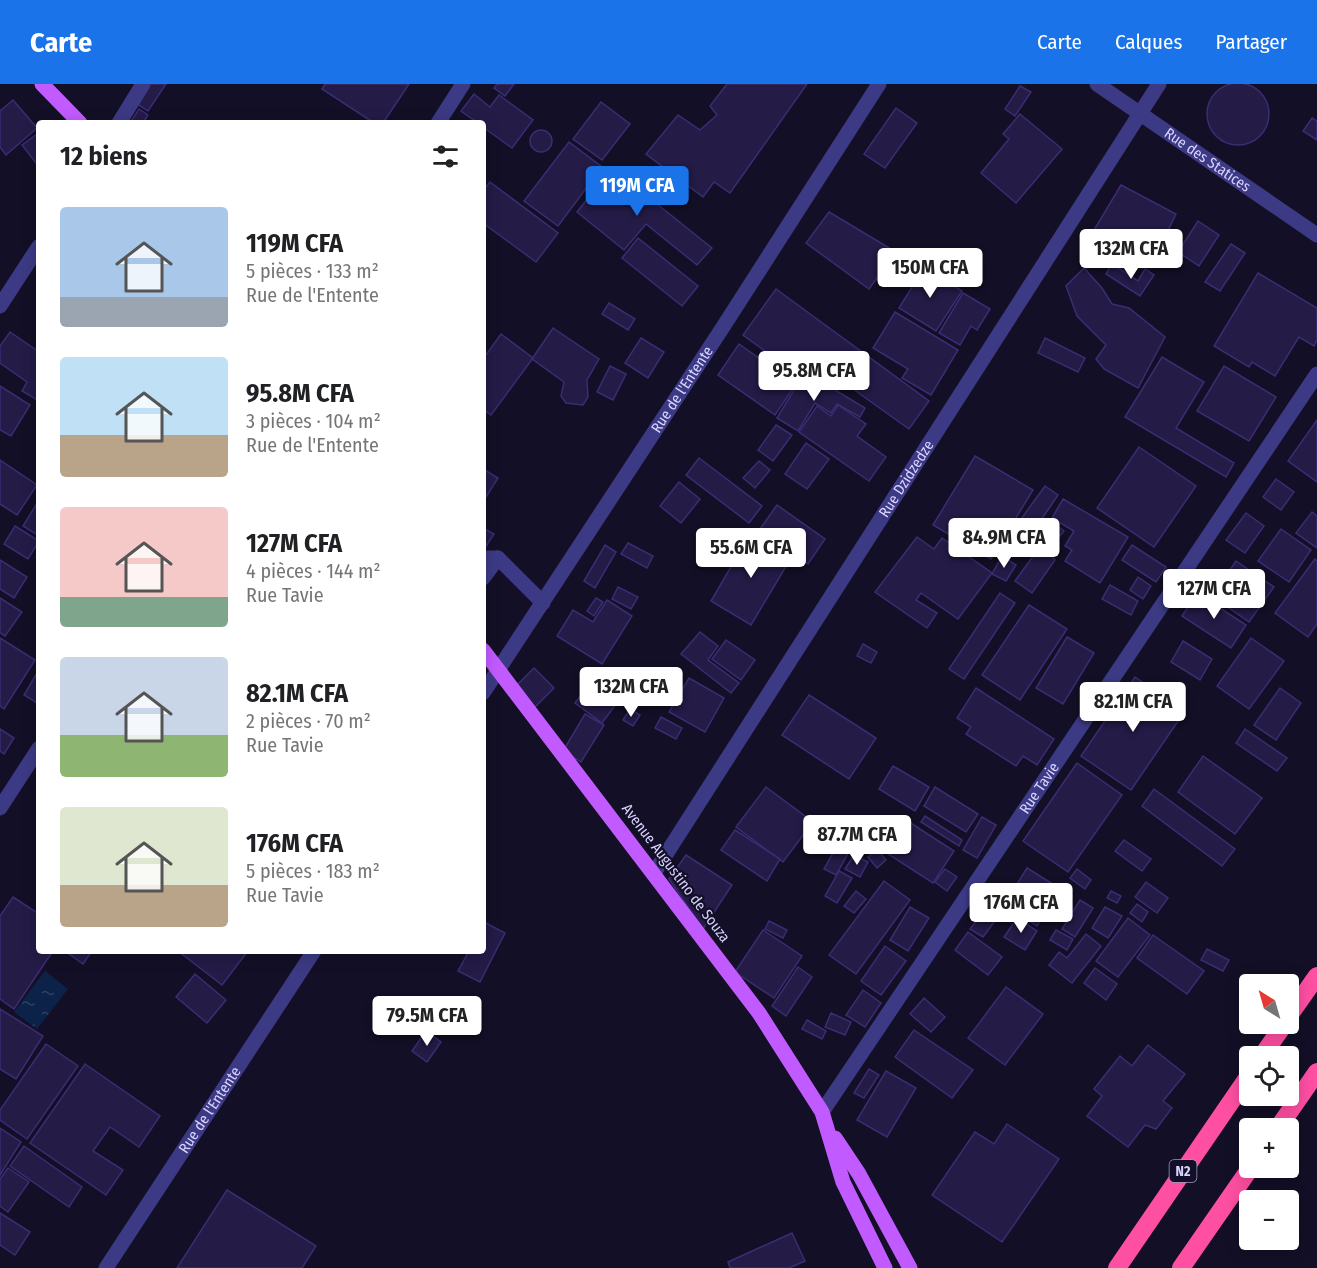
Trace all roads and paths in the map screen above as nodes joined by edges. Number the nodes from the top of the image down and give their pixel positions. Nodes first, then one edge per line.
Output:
1 (42, 84) edge
2 (143, 84) edge
3 (463, 84) edge
4 (879, 84) edge
5 (1097, 84) edge
6 (1159, 84) edge
7 (1140, 113) junction
8 (77, 120) edge
9 (121, 120) edge
10 (440, 120) edge
11 (1317, 235) edge
12 (36, 251) edge
13 (0, 306) edge
14 (1317, 374) edge
15 (491, 558) edge
16 (543, 603) junction
17 (486, 654) edge
18 (498, 670) junction
19 (486, 688) edge
20 (36, 753) edge
21 (0, 808) edge
22 (654, 873) junction
23 (312, 954) edge
24 (1317, 976) edge
25 (1299, 1001) edge
26 (1317, 1072) edge
27 (1239, 1090) edge
28 (1285, 1118) edge
29 (824, 1119) junction
30 (1243, 1178) edge
31 (106, 1268) edge
32 (885, 1268) edge
33 (910, 1268) edge
34 (1117, 1268) edge
35 (1181, 1268) edge

1 - 8 main road
2 - 9 street
3 - 10 street
4 - 16 street, Rue de l'Entente
5 - 7 street, Rue des Statices
6 - 7 street, Rue Dzidzedze
7 - 11 street, Rue des Statices
7 - 22 street, Rue Dzidzedze
12 - 13 street
14 - 29 street, Rue Tavie
15 - 16 street
16 - 18 street, Rue de l'Entente
17 - 18 main road, Avenue Augustino de Souza
18 - 19 street, Rue de l'Entente
18 - 22 main road, Avenue Augustino de Souza
20 - 21 street
22 - 29 main road, Avenue Augustino de Souza
23 - 31 street, Rue de l'Entente
24 - 25 highway
26 - 28 highway
27 - 34 highway, N2
29 - 32 main road, Avenue Augustino de Souza
29 - 33 main road, Avenue Augustino de Souza
30 - 35 highway

